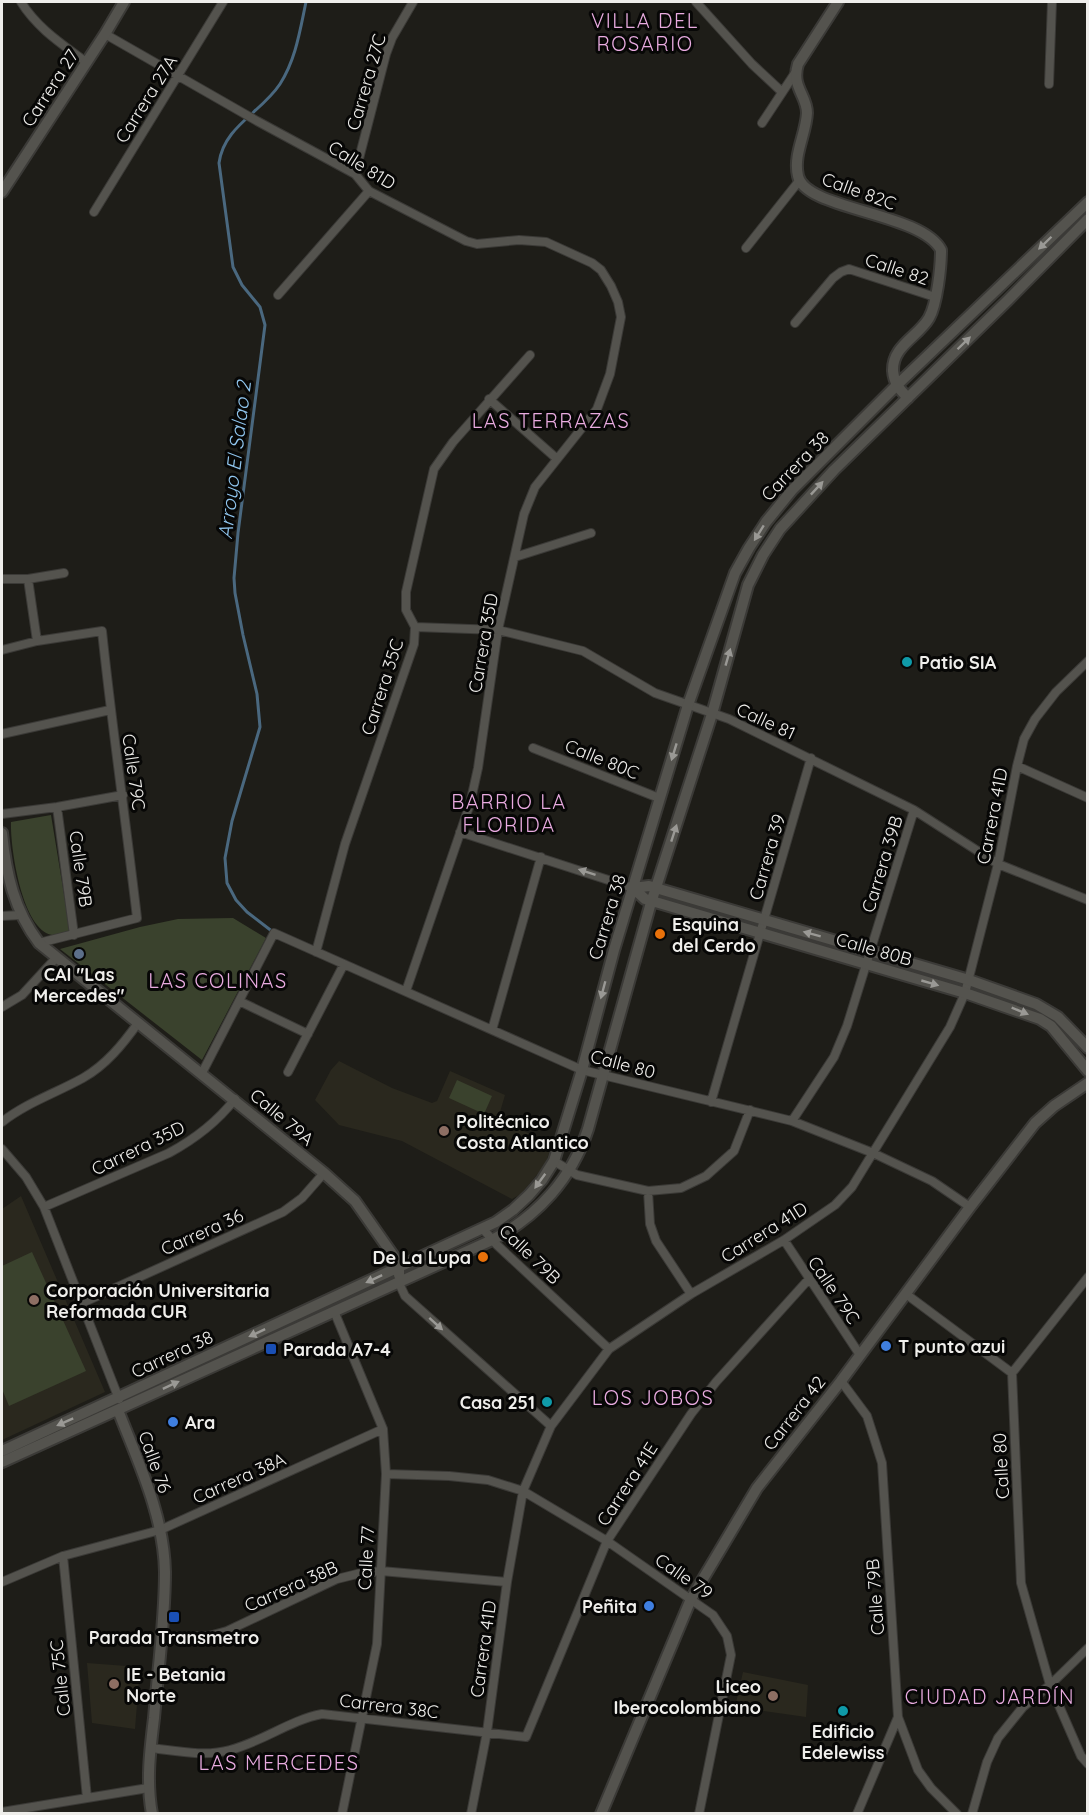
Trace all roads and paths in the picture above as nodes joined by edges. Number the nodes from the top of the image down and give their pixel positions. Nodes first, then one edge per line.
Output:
1 (21, 2) edge
2 (124, 2) edge
3 (223, 2) edge
4 (413, 2) edge
5 (696, 2) edge
6 (838, 2) edge
7 (1052, 2) edge
8 (105, 34) junction
9 (86, 62) junction
10 (795, 73) junction
11 (179, 75) junction
12 (1049, 84) dead end
13 (782, 92) junction
14 (762, 123) dead end
15 (355, 174) junction
16 (799, 181) junction
17 (369, 191) junction
18 (2, 192) edge
19 (1088, 202) edge
20 (94, 212) dead end
21 (1088, 219) edge
22 (746, 248) dead end
23 (278, 295) dead end
24 (934, 297) junction
25 (621, 317) joint
26 (795, 323) dead end
27 (530, 355) dead end
28 (897, 386) junction
29 (908, 398) junction
30 (489, 399) junction
31 (556, 458) junction
32 (591, 533) dead end
33 (514, 557) junction
34 (64, 573) dead end
35 (2, 579) edge
36 (28, 579) junction
37 (415, 627) junction
38 (498, 630) junction
39 (37, 641) junction
40 (2, 650) edge
41 (1088, 661) edge
42 (688, 705) junction
43 (110, 710) junction
44 (712, 714) junction
45 (2, 734) edge
46 (533, 748) dead end
47 (810, 758) junction
48 (1017, 766) junction
49 (123, 795) junction
50 (659, 798) junction
51 (1088, 798) edge
52 (57, 807) junction
53 (914, 810) junction
54 (2, 814) edge
55 (460, 832) junction
56 (2, 833) edge
57 (541, 857) junction
58 (998, 864) junction
59 (633, 888) junction
60 (656, 889) junction
61 (1088, 900) edge
62 (652, 901) junction
63 (21, 915) junction
64 (2, 916) edge
65 (764, 921) junction
66 (74, 934) junction
67 (760, 934) junction
68 (39, 943) junction
69 (872, 950) junction
70 (316, 952) junction
71 (56, 958) junction
72 (344, 964) junction
73 (867, 965) junction
74 (969, 980) junction
75 (406, 991) junction
76 (965, 993) junction
77 (239, 1001) junction
78 (2, 1007) edge
79 (138, 1023) junction
80 (492, 1030) junction
81 (308, 1034) junction
82 (1088, 1048) edge
83 (582, 1070) junction
84 (288, 1071) dead end
85 (1088, 1071) edge
86 (202, 1073) junction
87 (604, 1075) junction
88 (1088, 1083) edge
89 (235, 1099) junction
90 (711, 1102) junction
91 (750, 1110) junction
92 (2, 1122) edge
93 (792, 1122) junction
94 (2, 1149) edge
95 (873, 1153) junction
96 (554, 1161) junction
97 (569, 1170) junction
98 (324, 1173) junction
99 (648, 1191) junction
100 (44, 1207) junction
101 (970, 1207) junction
102 (483, 1228) junction
103 (492, 1240) junction
104 (784, 1240) junction
105 (399, 1268) junction
106 (1087, 1279) edge
107 (808, 1280) junction
108 (398, 1281) junction
109 (691, 1294) junction
110 (906, 1294) junction
111 (82, 1303) junction
112 (334, 1311) junction
113 (609, 1349) junction
114 (860, 1355) junction
115 (1011, 1373) junction
116 (841, 1381) junction
117 (119, 1398) junction
118 (118, 1410) junction
119 (551, 1426) junction
120 (383, 1429) junction
121 (2, 1451) edge
122 (2, 1462) edge
123 (386, 1474) junction
124 (524, 1491) junction
125 (160, 1530) junction
126 (608, 1541) junction
127 (63, 1556) junction
128 (381, 1571) junction
129 (2, 1582) edge
130 (507, 1582) junction
131 (691, 1599) junction
132 (162, 1637) junction
133 (1088, 1648) edge
134 (1050, 1685) junction
135 (898, 1717) junction
136 (363, 1718) junction
137 (487, 1732) junction
138 (526, 1737) joint
139 (151, 1748) junction
140 (1088, 1764) edge
141 (148, 1788) junction
142 (87, 1798) junction
143 (2, 1812) edge
144 (152, 1814) edge
145 (342, 1814) edge
146 (471, 1814) edge
147 (601, 1814) edge
148 (699, 1814) edge
149 (857, 1814) edge
150 (957, 1814) edge
151 (972, 1814) edge

1 - 9 street
2 - 8 main road, Carrera 27
3 - 11 street, Carrera 27A
4 - 15 street, Carrera 27C
5 - 13 street
6 - 10 main road
7 - 12 street
8 - 9 main road, Carrera 27
8 - 11 street, Calle 81D
9 - 18 main road, Carrera 27
10 - 13 street
10 - 16 main road, Calle 82C
11 - 15 street, Calle 81D
11 - 20 street, Carrera 27A
13 - 14 street
15 - 17 street, Calle 81D
16 - 22 street
16 - 24 main road, Calle 82C
17 - 23 street
17 - 25 street, Calle 81D
19 -> 28 main road, Carrera 38
29 -> 21 main road, Carrera 38
24 - 26 street, Calle 82
24 - 28 main road
25 - 31 street, Carrera 35D
27 - 30 street, Carrera 35C
28 - 29 main road
28 -> 42 main road, Carrera 38
44 -> 29 main road, Carrera 38
30 - 31 street
30 - 37 street, Carrera 35C
31 - 33 street, Carrera 35D
32 - 33 street
33 - 38 street, Carrera 35D
34 - 36 street
35 - 36 street
36 - 39 street
37 - 38 street, Calle 81
37 - 70 street, Carrera 35C
38 - 42 street, Calle 81
38 - 55 street, Carrera 35D
39 - 40 street
39 - 43 street, Calle 79C
41 - 48 street, Carrera 41D
42 - 44 street, Calle 81
42 -> 50 main road, Carrera 38
43 - 45 street
43 - 49 street, Calle 79C
44 - 47 street, Calle 81
60 -> 44 main road, Carrera 38
46 - 50 street, Calle 80C
47 - 53 street, Calle 81
47 - 65 street, Carrera 39
48 - 51 street
48 - 58 street, Carrera 41D
49 - 52 street
49 - 66 street, Calle 79C
50 - 59 main road, Carrera 38
52 - 54 street
52 - 66 street, Calle 79B
53 - 58 street, Calle 81
53 - 69 street, Carrera 39B
55 - 57 street, Calle 80B
55 - 75 street, Carrera 35D
56 - 63 main road, Calle 79A
59 -> 57 street, Calle 80B
57 - 80 street
58 - 61 street, Calle 81
58 - 74 street, Carrera 41D
59 - 60 main road, Calle 80B
59 - 62 main road, Calle 80B
59 -> 83 main road, Carrera 38
60 - 62 main road, Carrera 38
60 - 65 main road, Calle 80B
62 - 67 main road, Calle 80B
62 - 87 main road, Carrera 38
63 - 64 street
63 - 68 main road, Calle 79A
65 - 67 street, Carrera 39
69 -> 65 main road, Calle 80B
66 - 68 street
67 - 73 main road, Calle 80B
67 - 90 street, Carrera 39
68 - 71 main road, Calle 79A
69 - 73 street, Carrera 39B
69 - 74 main road, Calle 80B
70 - 72 street, Calle 80
70 - 77 street, Calle 80
71 - 78 street
71 - 79 main road, Calle 79A
72 - 75 street, Calle 80
72 - 81 street
73 -> 76 main road, Calle 80B
73 - 93 street, Carrera 39B
74 - 76 street, Carrera 41D
74 - 82 main road, Calle 80B
75 - 80 street, Calle 80
76 -> 85 main road, Calle 80B
76 - 95 street, Carrera 41D
77 - 81 street
77 - 86 street
79 - 86 main road, Calle 79A
79 - 92 street
80 - 83 street, Calle 80
81 - 84 street
83 - 87 street, Calle 80
83 - 96 main road, Carrera 38
86 - 89 main road, Calle 79A
87 - 90 street, Calle 80
87 - 97 main road, Carrera 38
88 - 101 main road, Carrera 42
89 - 98 main road, Calle 79A
89 - 100 street, Carrera 35D
90 - 91 street, Calle 80
91 - 93 street, Calle 80
91 - 99 street
93 - 95 street, Calle 80
94 - 100 street, Calle 76
95 - 101 street, Calle 80
95 - 104 street, Carrera 41D
96 - 97 street
96 -> 102 main road, Carrera 38
97 - 99 street
97 - 103 main road, Carrera 38
98 - 105 main road, Calle 79A
98 - 111 street, Carrera 36
99 - 109 street
100 - 111 street, Calle 76
101 - 110 main road, Carrera 42
102 - 103 street, Calle 79B
102 - 105 main road, Carrera 38
103 - 108 main road, Carrera 38
103 - 113 street, Calle 79B
104 - 107 street, Calle 79C
104 - 109 street, Carrera 41D
105 - 108 main road
105 -> 117 main road, Carrera 38
106 - 115 street
107 - 114 street, Calle 79C
107 - 126 street, Carrera 41E
108 - 112 main road, Carrera 38
108 -> 119 street
109 - 113 street, Carrera 41D
110 - 114 main road, Carrera 42
110 - 115 street
111 - 117 street, Calle 76
118 -> 112 main road, Carrera 38
112 - 120 street, Calle 77
113 - 119 street, Carrera 41D
114 - 116 main road, Carrera 42
115 - 134 street, Calle 80
116 - 131 main road, Carrera 42
116 - 135 street, Calle 79B
117 - 118 street, Calle 76
117 -> 121 main road, Carrera 38
118 - 122 main road, Carrera 38
118 - 125 main road, Calle 76
119 - 124 street, Carrera 41D
120 - 123 street, Calle 77
120 - 125 street, Carrera 38A
123 - 124 street
123 - 128 street, Calle 77
124 - 126 street, Calle 79
124 - 130 street, Carrera 41D
125 - 127 street, Carrera 38A
125 - 132 main road, Calle 76
126 - 131 street, Calle 79
126 - 138 street, Carrera 41E
127 - 129 street, Carrera 38A
127 - 142 street, Calle 75C
128 - 130 street, Carrera 38B
128 - 132 street, Carrera 38B
128 - 136 street, Calle 77
130 - 137 street, Carrera 41D
131 - 147 main road, Carrera 42
131 - 148 street, Calle 79
132 - 139 main road, Calle 76
133 - 134 street
134 - 140 street, Calle 80
134 - 151 street
135 - 149 street, Calle 79B
135 - 150 street
136 - 137 street, Carrera 38C
136 - 139 street, Carrera 38C
136 - 145 street, Calle 77
137 - 138 street, Carrera 38C
137 - 146 street, Carrera 41D
139 - 141 main road, Calle 76
141 - 142 street
141 - 144 main road, Calle 76
142 - 143 street

